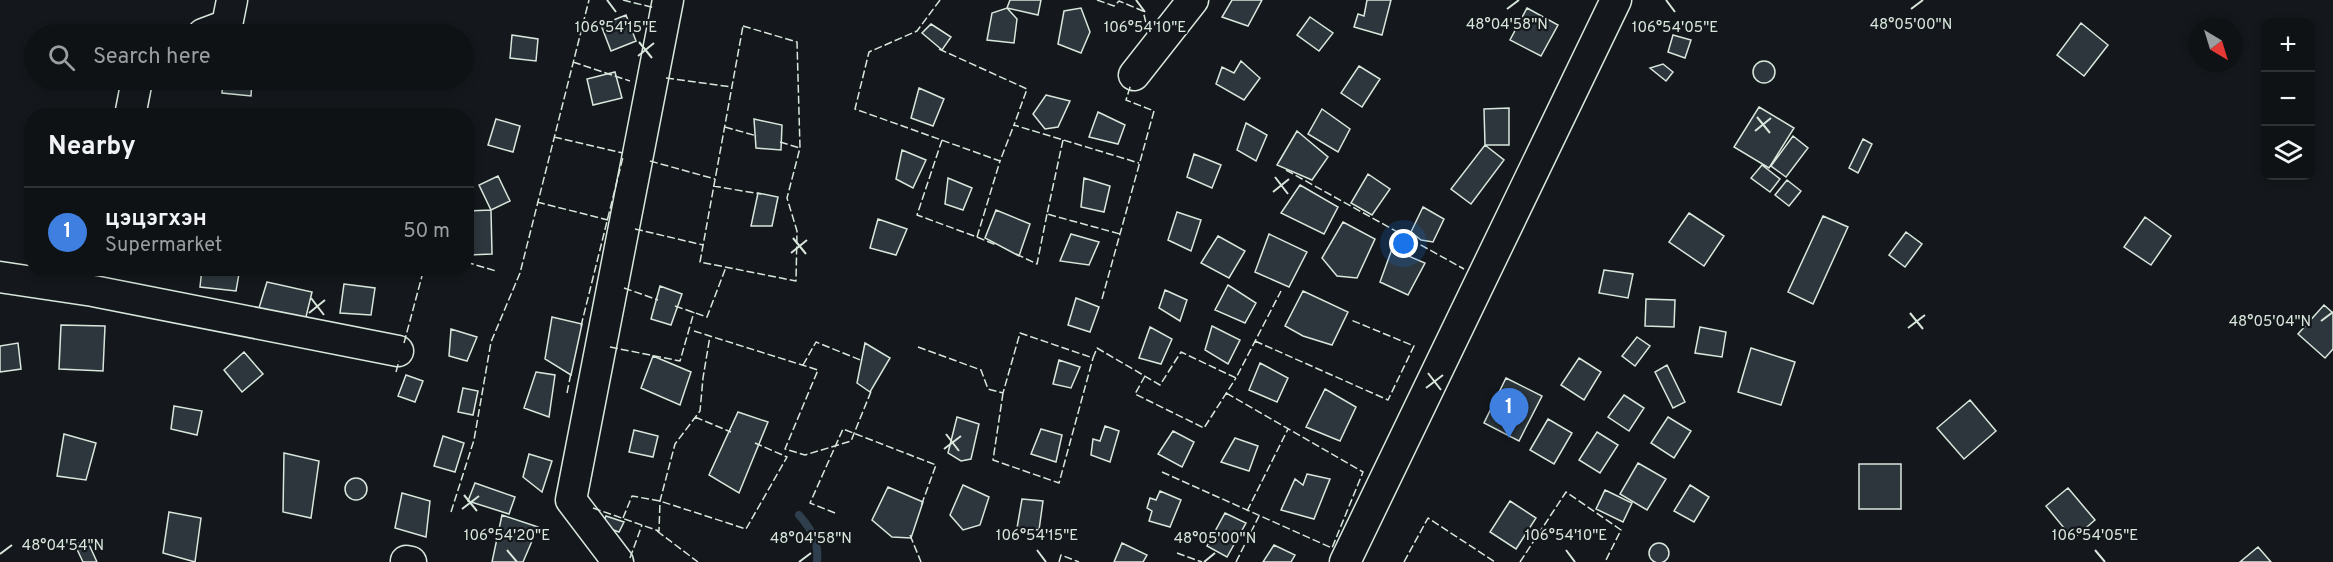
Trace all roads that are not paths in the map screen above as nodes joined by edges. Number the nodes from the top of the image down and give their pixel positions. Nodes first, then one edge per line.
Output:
1 (232, 0) edge
2 (668, 0) edge
3 (1193, 0) edge
4 (1616, 0) edge
5 (227, 24) edge
6 (1134, 75) dead end
7 (135, 90) edge
8 (132, 108) edge
9 (0, 277) edge
10 (96, 280) edge
11 (398, 351) dead end
12 (618, 562) edge
13 (1345, 562) edge

1 - 5 street
2 - 12 street
3 - 6 street
4 - 13 street
7 - 8 street
9 - 10 street
10 - 11 street

